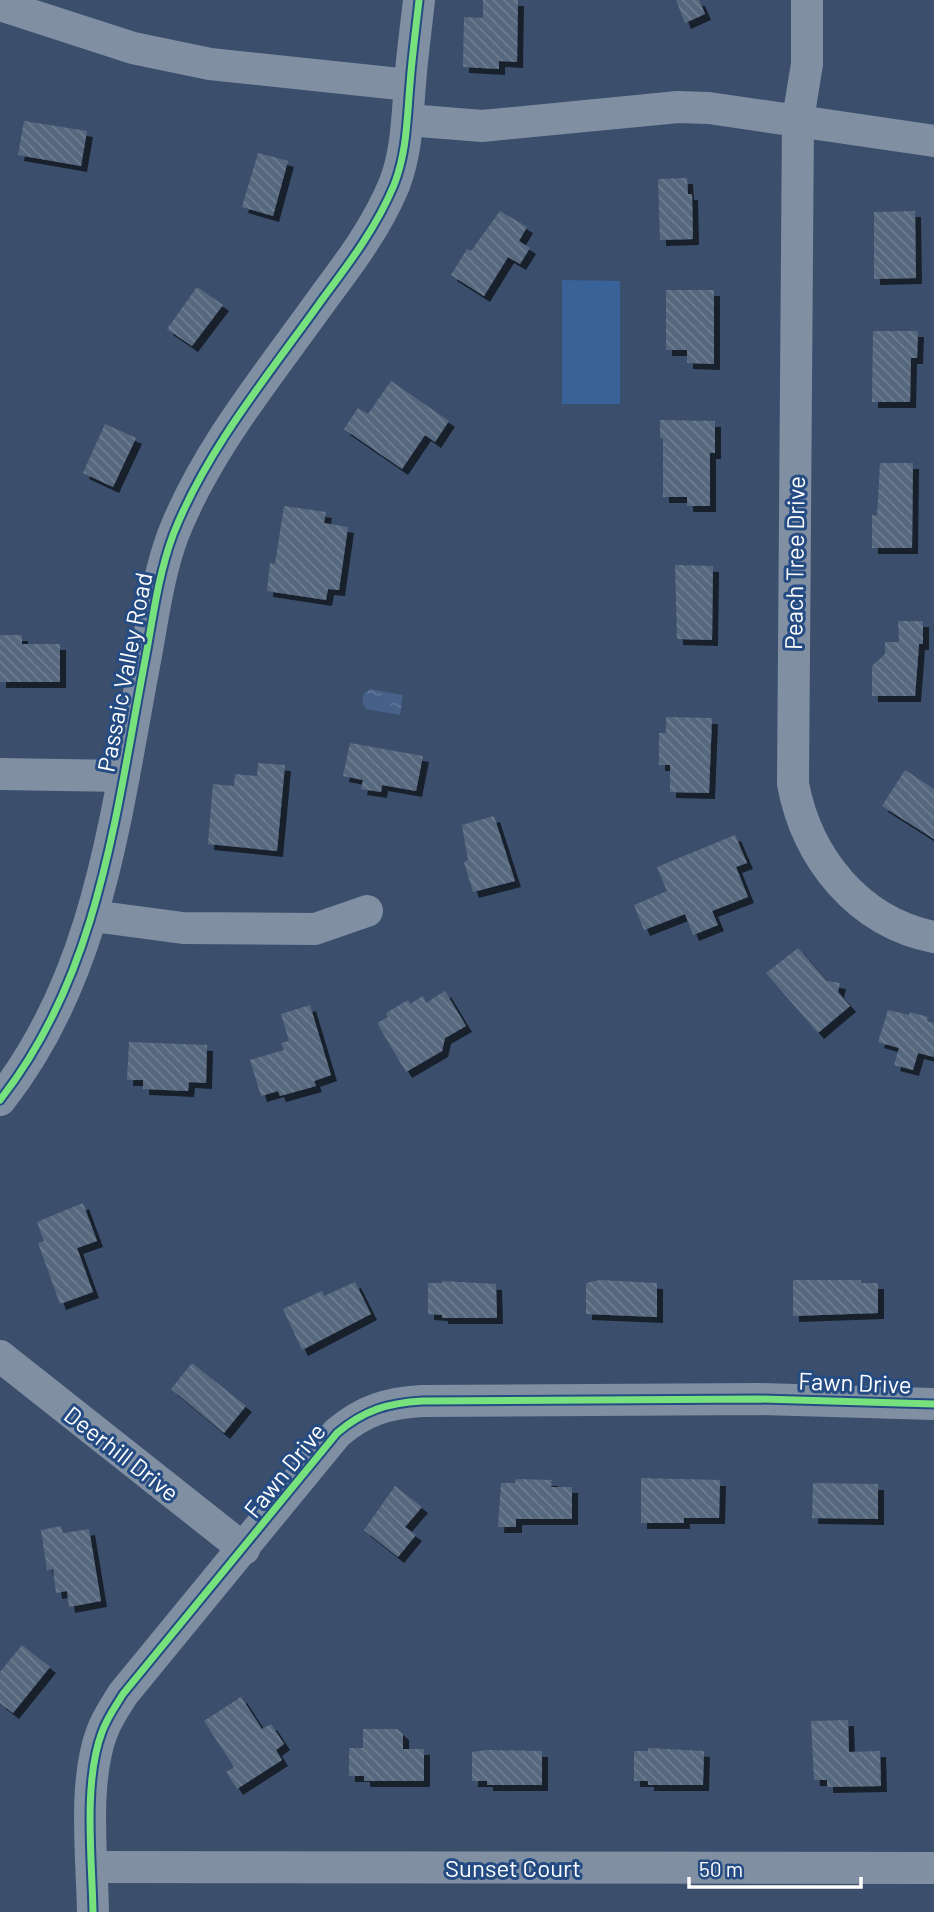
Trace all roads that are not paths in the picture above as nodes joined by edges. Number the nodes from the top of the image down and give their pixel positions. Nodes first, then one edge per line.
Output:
1 (419, 0) edge
2 (807, 0) edge
3 (0, 5) edge
4 (409, 85) junction
5 (798, 119) junction
6 (408, 120) junction
7 (934, 141) edge
8 (0, 774) edge
9 (124, 776) junction
10 (367, 911) dead end
11 (93, 916) junction
12 (934, 937) edge
13 (0, 1100) edge
14 (0, 1356) edge
15 (934, 1404) edge
16 (244, 1549) junction
17 (92, 1867) junction
18 (934, 1868) edge
19 (93, 1912) edge

1 - 4 street, Passaic Valley Road
2 - 5 street, Peach Tree Drive
3 - 4 street
4 - 6 street, Passaic Valley Road
5 - 6 street
5 - 7 street
5 - 12 street, Peach Tree Drive
6 - 9 street, Passaic Valley Road
8 - 9 street
9 - 11 street, Passaic Valley Road
10 - 11 street
11 - 13 street, Passaic Valley Road
14 - 16 street, Deerhill Drive
15 - 16 street, Fawn Drive
16 - 17 street, Fawn Drive
17 - 18 street, Sunset Court
17 - 19 street, Fawn Drive

